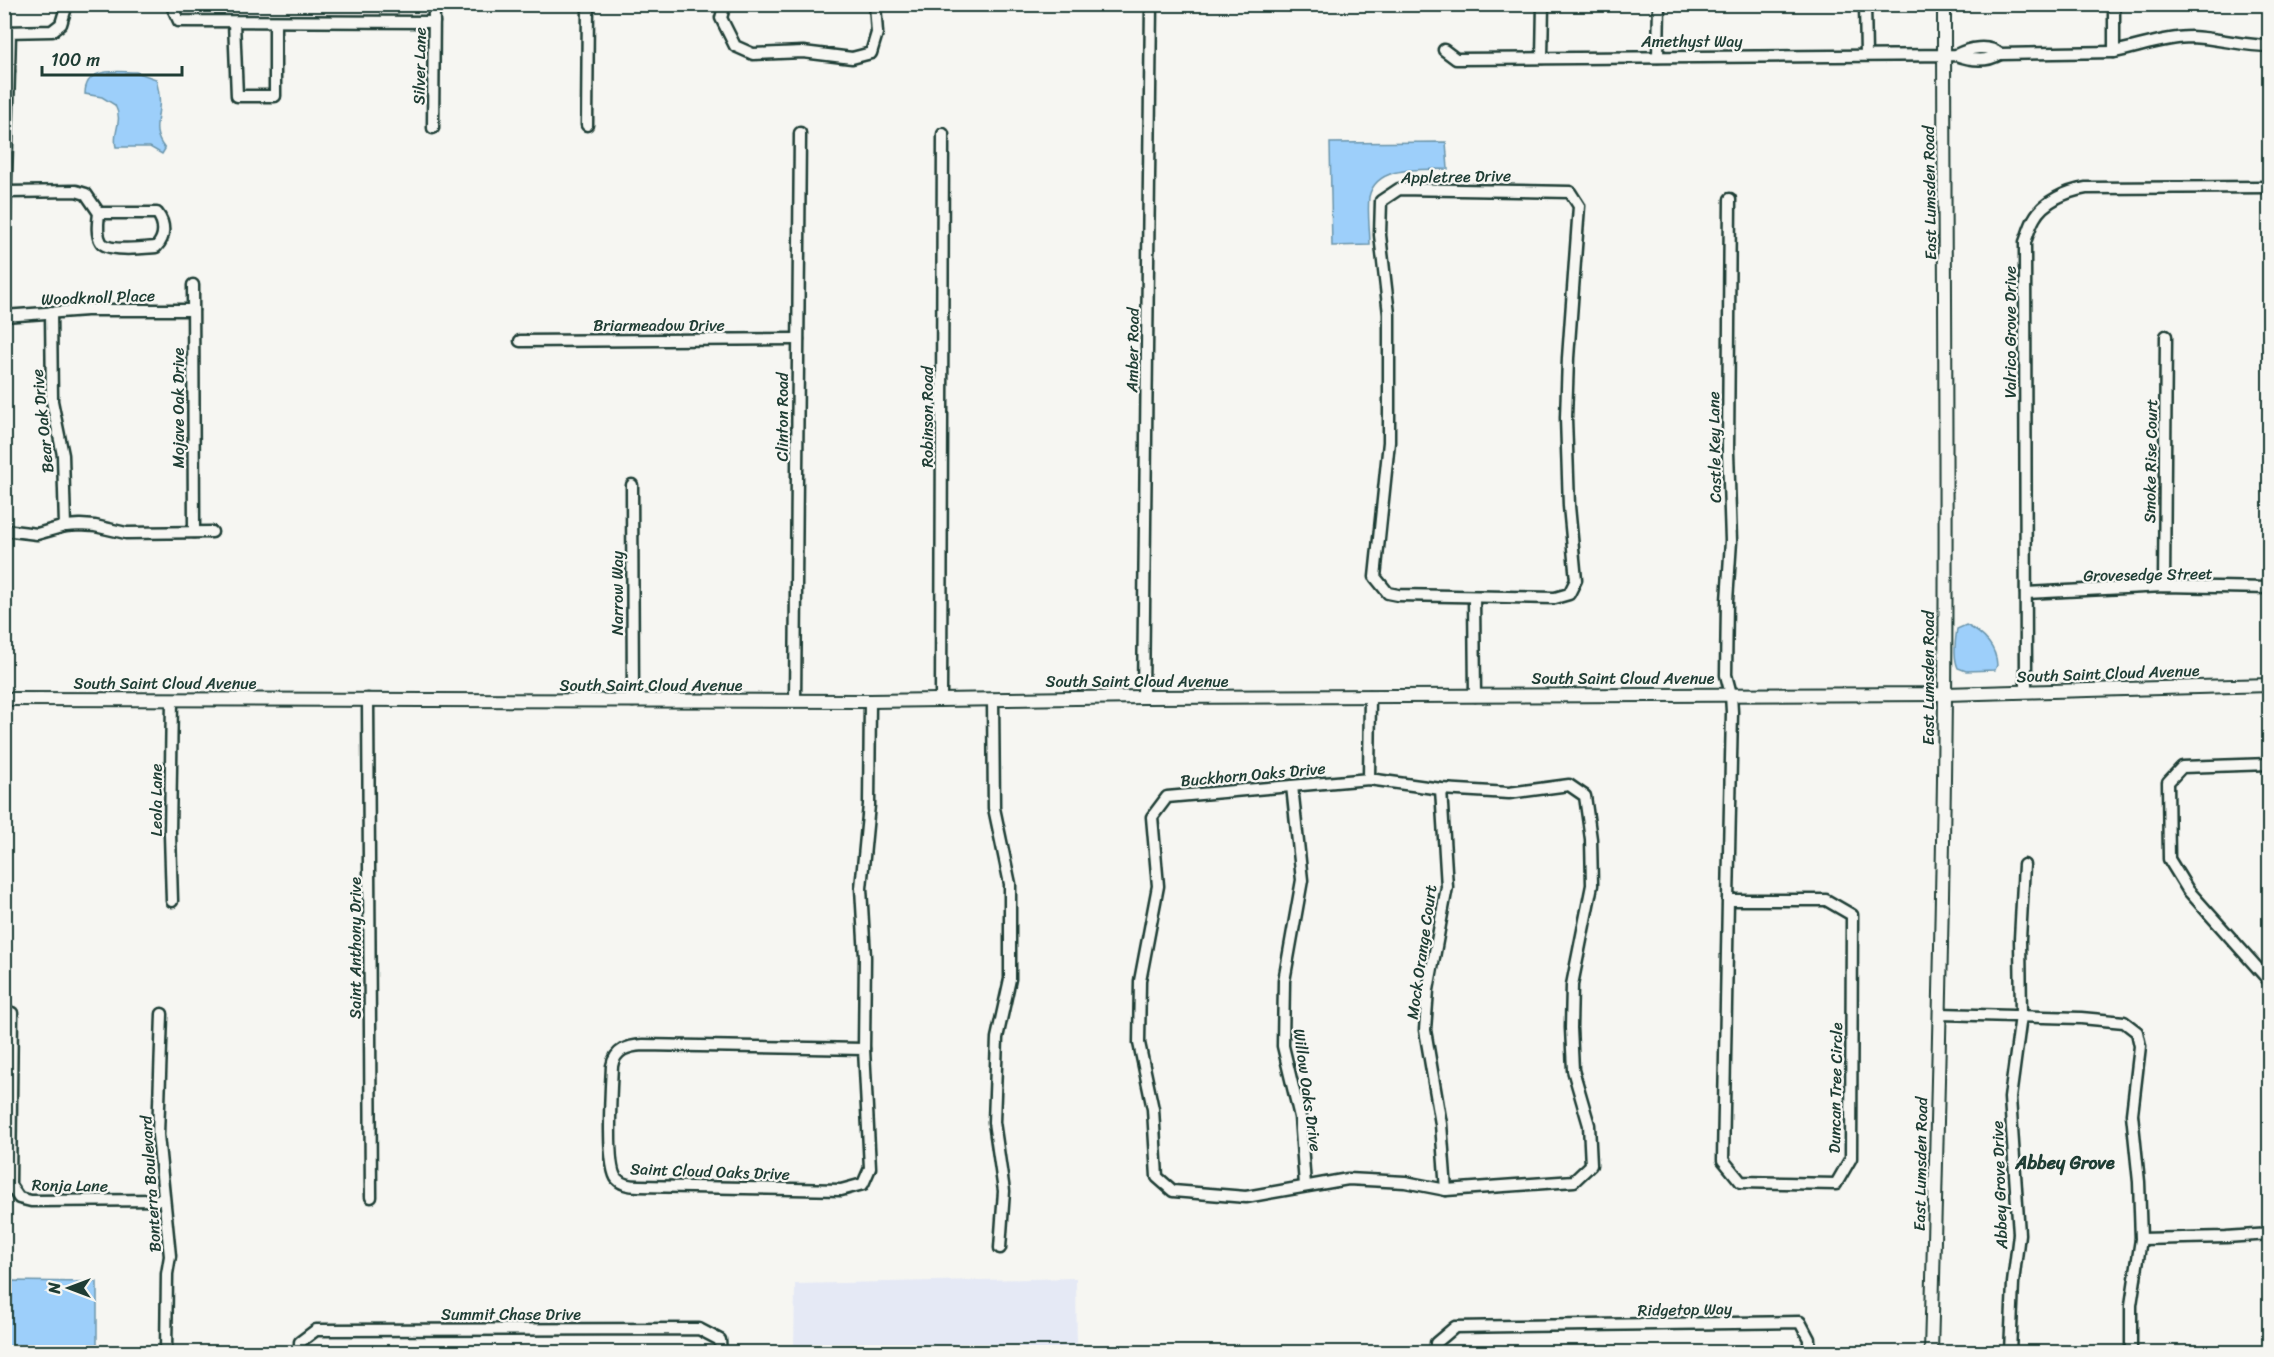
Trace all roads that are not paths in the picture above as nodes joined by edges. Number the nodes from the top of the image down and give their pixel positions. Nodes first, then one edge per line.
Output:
1 (67, 4) edge
2 (171, 4) edge
3 (434, 4) edge
4 (588, 4) edge
5 (725, 4) edge
6 (875, 4) edge
7 (1151, 4) edge
8 (1542, 4) edge
9 (1659, 4) edge
10 (1865, 4) edge
11 (1944, 4) edge
12 (2114, 4) edge
13 (234, 22) junction
14 (275, 22) junction
15 (434, 22) junction
16 (7, 32) edge
17 (2270, 46) edge
18 (1444, 50) dead end
19 (2114, 52) junction
20 (1866, 55) junction
21 (1950, 55) junction
22 (1658, 57) junction
23 (1542, 58) junction
24 (7, 71) edge
25 (587, 125) dead end
26 (433, 128) dead end
27 (800, 133) dead end
28 (943, 134) dead end
29 (2270, 187) edge
30 (7, 192) junction
31 (1731, 199) dead end
32 (99, 213) junction
33 (4, 251) edge
34 (193, 285) dead end
35 (193, 310) junction
36 (51, 312) junction
37 (4, 316) edge
38 (2166, 336) dead end
39 (798, 339) junction
40 (520, 341) dead end
41 (632, 485) dead end
42 (65, 526) junction
43 (4, 530) edge
44 (194, 532) junction
45 (212, 532) dead end
46 (2164, 586) junction
47 (2270, 588) edge
48 (2026, 593) junction
49 (1474, 598) junction
50 (2270, 685) edge
51 (2026, 692) junction
52 (1731, 694) junction
53 (1945, 694) junction
54 (1370, 696) junction
55 (1475, 696) junction
56 (1143, 697) junction
57 (4, 699) edge
58 (368, 699) junction
59 (941, 699) junction
60 (993, 699) junction
61 (172, 700) junction
62 (633, 701) junction
63 (795, 701) junction
64 (870, 701) junction
65 (2270, 764) edge
66 (1369, 779) junction
67 (1292, 786) junction
68 (1441, 789) junction
69 (2024, 864) dead end
70 (1728, 900) junction
71 (172, 901) dead end
72 (2270, 982) edge
73 (12, 1013) dead end
74 (162, 1014) dead end
75 (1940, 1014) junction
76 (2021, 1016) junction
77 (864, 1049) junction
78 (1305, 1185) junction
79 (1446, 1190) junction
80 (371, 1197) dead end
81 (164, 1200) junction
82 (2270, 1234) edge
83 (2141, 1239) junction
84 (1000, 1248) dead end
85 (166, 1353) edge
86 (300, 1353) edge
87 (721, 1353) edge
88 (1437, 1353) edge
89 (1809, 1353) edge
90 (1931, 1353) edge
91 (2010, 1353) edge
92 (2131, 1353) edge

1 - 16 street
2 - 13 street
3 - 15 street, Silver Lane
4 - 25 street
5 - 6 street
7 - 56 street, Amber Road
8 - 23 street
9 - 22 street
10 - 20 street
11 - 21 street, East Lumsden Road
12 - 19 street
13 - 14 street
13 - 14 street
14 - 15 street
15 - 26 street, Silver Lane
16 - 24 street
17 - 19 street, Amethyst Way
18 - 23 street, Amethyst Way
19 - 21 street, Amethyst Way
20 - 21 street, Amethyst Way
20 - 22 street, Amethyst Way
21 - 53 street, East Lumsden Road
22 - 23 street, Amethyst Way
24 - 30 street
27 - 39 street, Clinton Road
28 - 59 street, Robinson Road
29 - 48 street, Valrico Grove Drive
30 - 32 street
30 - 33 street
31 - 52 street, Castle Key Lane
32 - 32 street
34 - 35 street, Mojave Oak Drive
35 - 36 street, Woodknoll Place
35 - 44 street, Mojave Oak Drive
36 - 37 street, Woodknoll Place
36 - 42 street, Bear Oak Drive
38 - 46 street, Smoke Rise Court
39 - 40 street, Briarmeadow Drive
39 - 63 street, Clinton Road
41 - 62 street, Narrow Way
42 - 43 street
42 - 44 street
44 - 45 street
46 - 47 street, Grovesedge Street
46 - 48 street, Grovesedge Street
48 - 51 street, Valrico Grove Drive
49 - 49 street, Appletree Drive
49 - 55 street
50 - 51 street, South Saint Cloud Avenue
51 - 53 street, South Saint Cloud Avenue
52 - 53 street, South Saint Cloud Avenue
52 - 55 street, South Saint Cloud Avenue
52 - 70 street, Duncan Tree Circle
53 - 75 street, East Lumsden Road
54 - 55 street, South Saint Cloud Avenue
54 - 56 street, South Saint Cloud Avenue
54 - 66 street
56 - 60 street, South Saint Cloud Avenue
57 - 61 street, South Saint Cloud Avenue
58 - 61 street, South Saint Cloud Avenue
58 - 62 street, South Saint Cloud Avenue
58 - 80 street, Saint Anthony Drive
59 - 60 street, South Saint Cloud Avenue
59 - 64 street, South Saint Cloud Avenue
60 - 84 street
61 - 71 street, Leola Lane
62 - 63 street, South Saint Cloud Avenue
63 - 64 street, South Saint Cloud Avenue
64 - 77 street, Saint Cloud Oaks Drive
65 - 72 street
66 - 67 street, Buckhorn Oaks Drive
66 - 68 street, Buckhorn Oaks Drive
67 - 78 street, Willow Oaks Drive
67 - 78 street, Buckhorn Oaks Drive
68 - 79 street, Mock Orange Court
68 - 79 street, Buckhorn Oaks Drive
69 - 76 street, Abbey Grove Drive
70 - 70 street, Duncan Tree Circle
73 - 81 street, Ronja Lane
74 - 81 street, Bonterra Boulevard
75 - 76 street
75 - 90 street, East Lumsden Road
76 - 83 street
76 - 91 street, Abbey Grove Drive
77 - 77 street, Saint Cloud Oaks Drive
78 - 79 street, Buckhorn Oaks Drive
81 - 85 street, Bonterra Boulevard
82 - 83 street
83 - 92 street
86 - 87 street, Summit Chase Drive
88 - 89 street, Ridgetop Way

